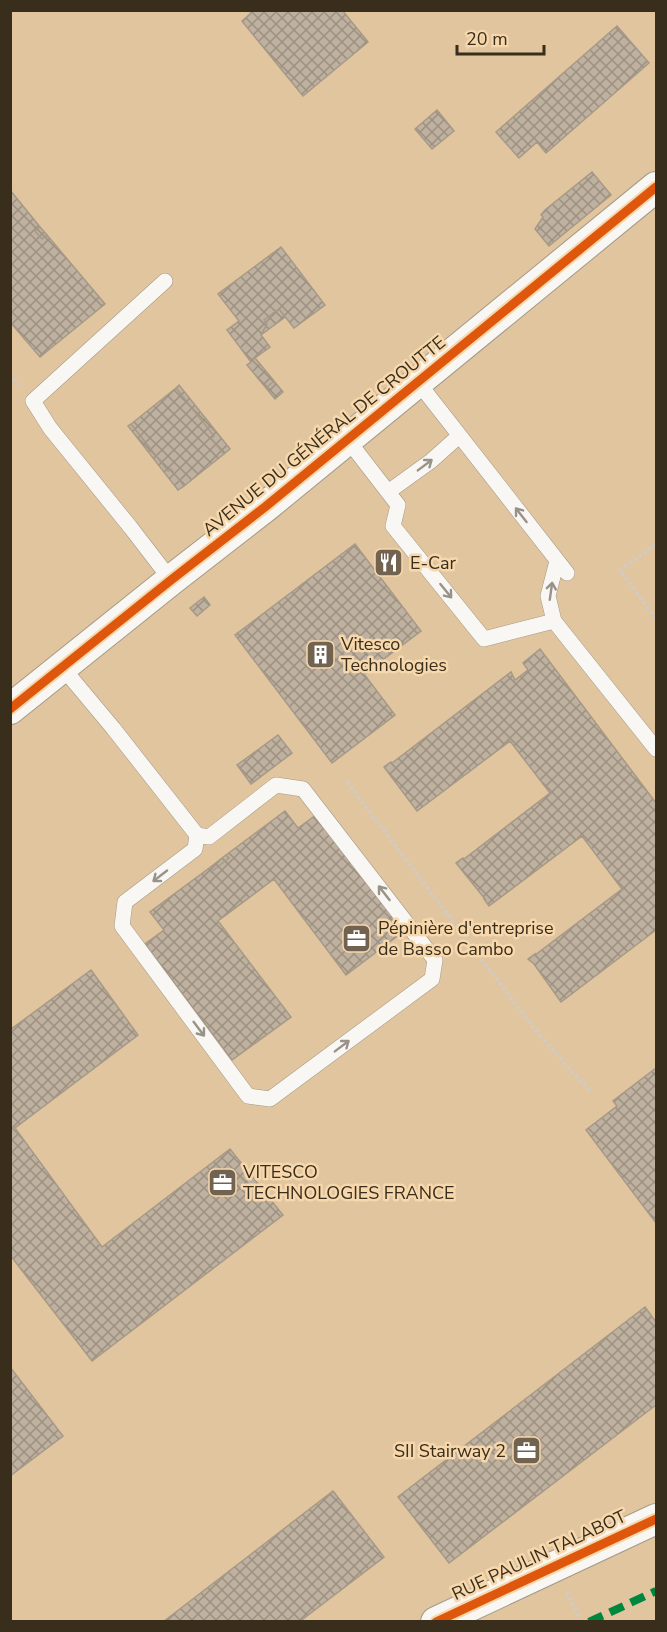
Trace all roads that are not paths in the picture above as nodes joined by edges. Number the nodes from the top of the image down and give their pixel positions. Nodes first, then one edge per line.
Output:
1 (657, 187) edge
2 (165, 281) dead end
3 (417, 381) junction
4 (459, 436) junction
5 (347, 440) junction
6 (388, 492) junction
7 (171, 580) junction
8 (554, 621) junction
9 (62, 667) junction
10 (10, 709) edge
11 (657, 749) edge
12 (197, 835) junction
13 (657, 1520) edge
14 (436, 1622) edge

1 - 3 street, AVENUE DU GÉNÉRAL DE CROUTTE
2 - 7 lane
3 - 4 lane
3 - 5 street, AVENUE DU GÉNÉRAL DE CROUTTE
6 -> 4 lane
8 -> 4 lane
5 - 6 lane
5 - 7 street, AVENUE DU GÉNÉRAL DE CROUTTE
6 -> 8 lane
7 - 9 street, AVENUE DU GÉNÉRAL DE CROUTTE
8 - 11 lane
9 - 10 street, AVENUE DU GÉNÉRAL DE CROUTTE
9 - 12 lane
12 -> 12 lane
13 - 14 street, RUE PAULIN TALABOT

